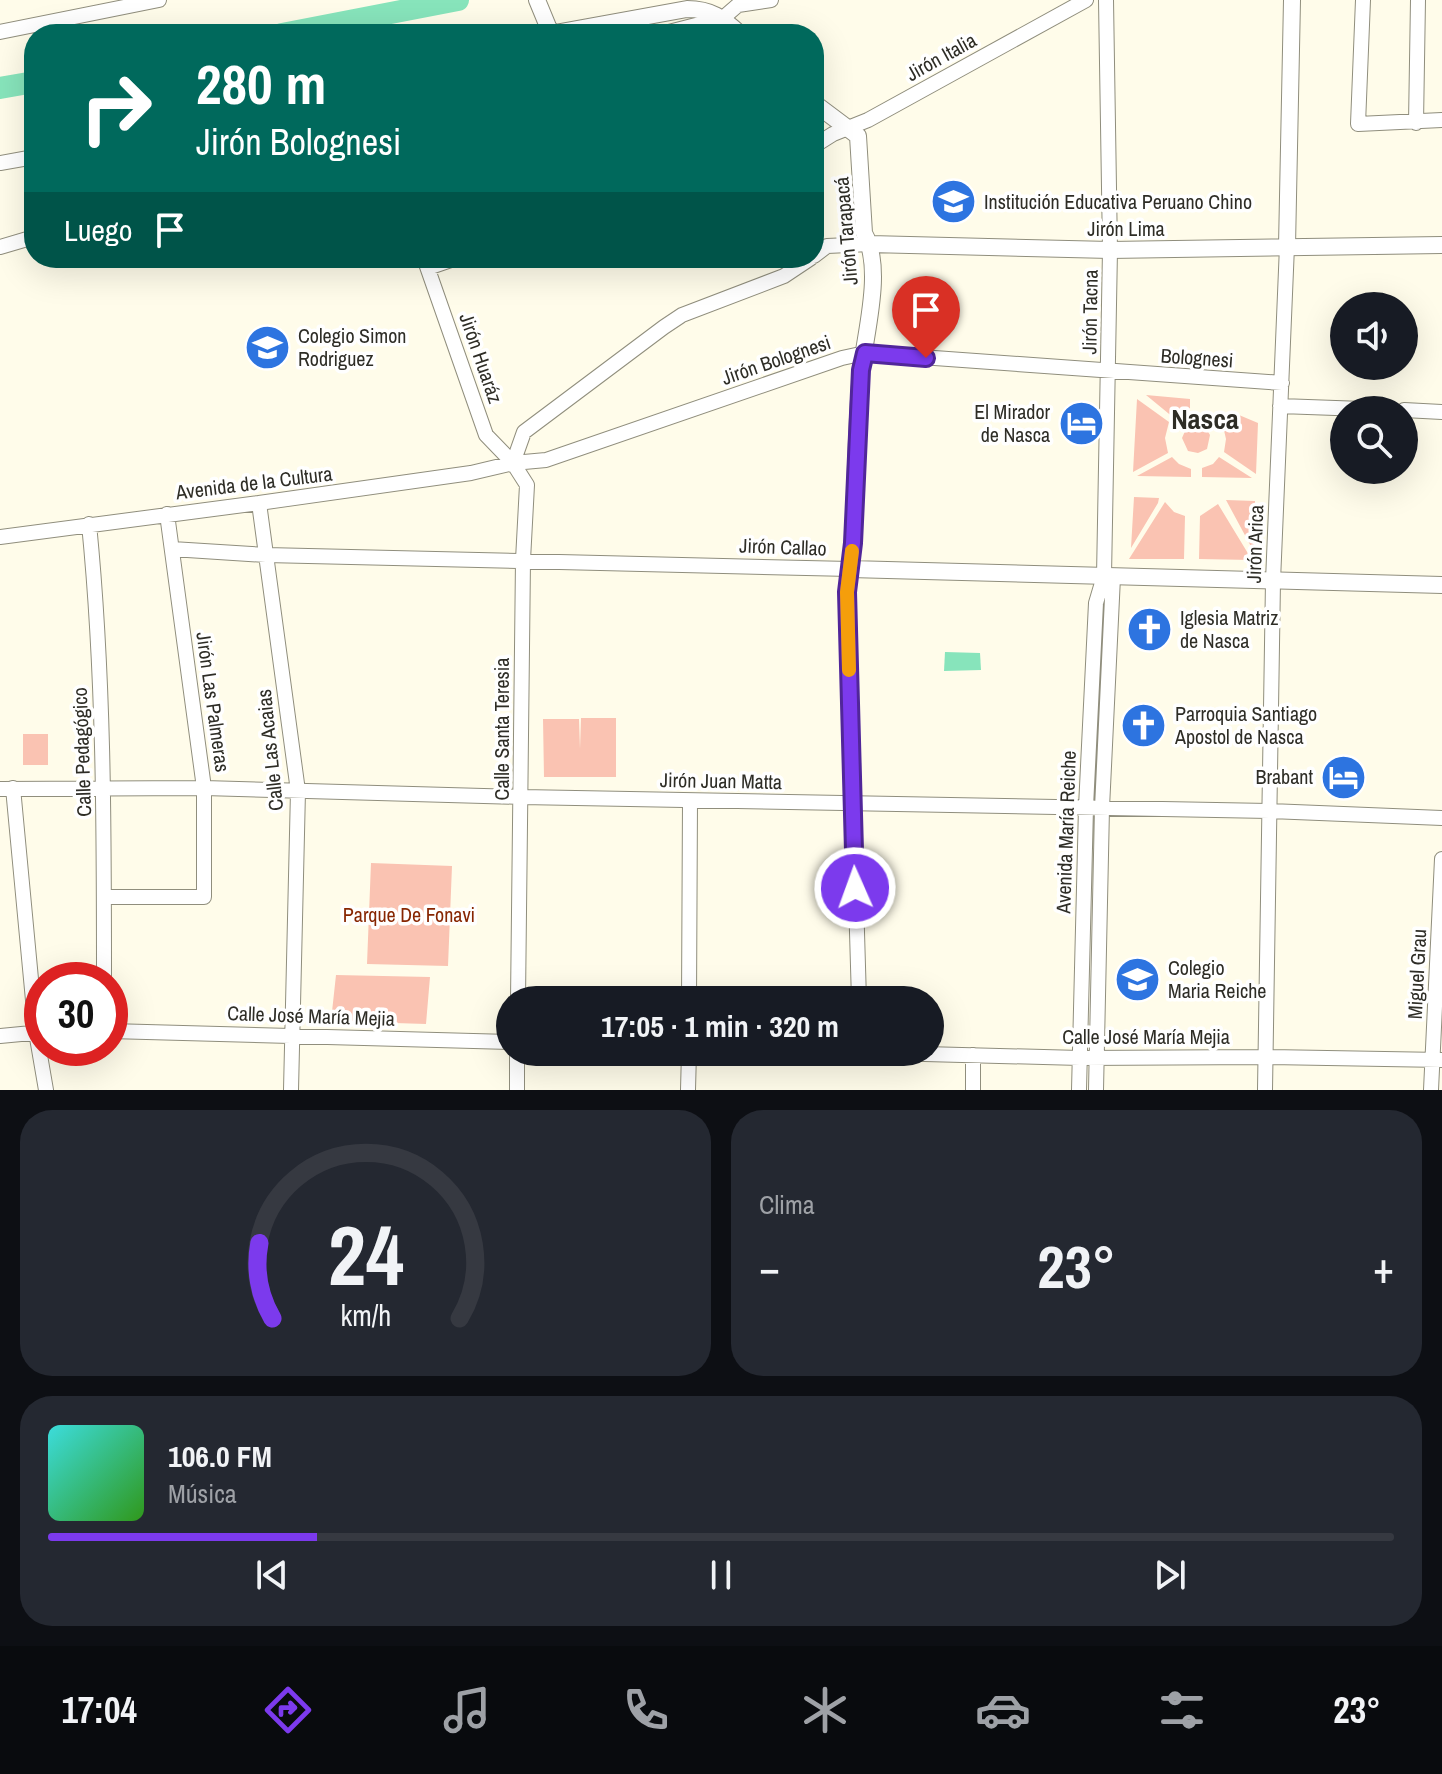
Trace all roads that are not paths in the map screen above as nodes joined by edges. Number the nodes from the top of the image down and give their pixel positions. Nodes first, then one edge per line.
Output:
1 (159, 0) edge
2 (537, 0) edge
3 (771, 0) edge
4 (1086, 0) edge
5 (1106, 0) edge
6 (1292, 0) edge
7 (1363, 0) edge
8 (1418, 0) edge
9 (723, 18) junction
10 (40, 24) edge
11 (547, 24) edge
12 (611, 24) edge
13 (700, 24) edge
14 (729, 24) edge
15 (24, 27) edge
16 (0, 32) edge
17 (824, 111) edge
18 (1442, 120) edge
19 (1416, 123) junction
20 (848, 129) junction
21 (824, 141) edge
22 (24, 159) edge
23 (0, 163) edge
24 (24, 240) edge
25 (870, 244) junction
26 (1442, 245) edge
27 (1287, 246) junction
28 (0, 247) edge
29 (824, 248) edge
30 (1110, 250) junction
31 (428, 268) edge
32 (796, 268) edge
33 (865, 353) junction
34 (1109, 372) junction
35 (1282, 383) junction
36 (1280, 406) junction
37 (1330, 408) edge
38 (1418, 411) edge
39 (1442, 412) edge
40 (513, 463) junction
41 (259, 503) junction
42 (167, 514) junction
43 (89, 524) junction
44 (0, 537) edge
45 (172, 549) junction
46 (266, 555) junction
47 (523, 560) junction
48 (850, 569) junction
49 (1108, 576) junction
50 (1273, 581) junction
51 (1442, 585) edge
52 (105, 786) junction
53 (7, 788) edge
54 (204, 788) junction
55 (298, 791) junction
56 (522, 797) junction
57 (690, 801) junction
58 (852, 804) junction
59 (1094, 807) junction
60 (1269, 811) junction
61 (1442, 818) edge
62 (1442, 859) edge
63 (104, 897) junction
64 (30, 962) edge
65 (104, 962) edge
66 (518, 986) edge
67 (689, 986) edge
68 (858, 986) edge
69 (128, 1031) edge
70 (24, 1034) edge
71 (292, 1035) junction
72 (0, 1036) edge
73 (496, 1042) edge
74 (944, 1054) edge
75 (973, 1055) junction
76 (1266, 1057) junction
77 (1080, 1058) junction
78 (1096, 1058) junction
79 (1437, 1060) edge
80 (43, 1066) edge
81 (517, 1066) edge
82 (689, 1066) edge
83 (46, 1090) edge
84 (291, 1090) edge
85 (517, 1090) edge
86 (688, 1090) edge
87 (973, 1090) edge
88 (1079, 1090) edge
89 (1096, 1090) edge
90 (1265, 1090) edge
91 (1431, 1090) edge

1 - 10 street
2 - 11 street
3 - 9 street
4 - 20 street, Jirón Italia
5 - 30 street, Jirón Tacna
6 - 27 street, Jirón Arica
7 - 19 street
8 - 19 street
9 - 12 street
9 - 13 street
9 - 14 street
15 - 16 street
17 - 20 street
18 - 19 street
20 - 21 street, Jirón Italia
20 - 25 street, Jirón Tarapacá
22 - 23 street
24 - 28 street
25 - 29 street, Jirón Lima
25 - 30 street, Jirón Lima
25 - 33 street, Jirón Tarapacá
26 - 27 street, Jirón Lima
27 - 30 street, Jirón Lima
27 - 35 street, Jirón Arica
30 - 34 street, Jirón Tacna
31 - 40 street, Jirón Huaráz
32 - 40 street, Jirón Lima
33 - 34 street, Jirón Bolognesi
33 - 40 street, Jirón Bolognesi
33 - 48 street, Jirón Tarapacá
34 - 35 street, Bolognesi
34 - 49 street, Jirón Tacna
35 - 36 street, Jirón Arica
36 - 37 street
36 - 50 street, Jirón Arica
38 - 39 street
40 - 41 street, Avenida de la Cultura
40 - 47 street, Calle Santa Teresia
41 - 42 street, Avenida de la Cultura
41 - 46 street, Calle Las Acaias
42 - 43 street, Avenida de la Cultura
42 - 45 street, Jirón Las Palmeras
43 - 44 street, Avenida de la Cultura
43 - 52 street, Calle Pedagógico
45 - 46 street, Jirón Callao
45 - 54 street, Jirón Las Palmeras
46 - 47 street, Jirón Callao
46 - 55 street, Calle Las Acaias
47 - 48 street, Jirón Callao
47 - 56 street, Calle Santa Teresia
48 - 49 street, Jirón Callao
48 - 58 street, Jirón Tarapacá
49 - 50 street, Jirón Callao
49 - 59 street, Avenida María Reiche
50 - 51 street, Jirón Callao
50 - 60 street, Jirón Arica
52 - 53 street, Jirón Juan Matta
52 - 54 street, Jirón Juan Matta
52 - 63 street, Calle Pedagógico
53 - 64 street
54 - 55 street, Jirón Juan Matta
54 - 63 street, Jirón Las Palmeras
55 - 56 street, Jirón Juan Matta
55 - 71 street, Calle Las Acaias
56 - 57 street, Jirón Juan Matta
56 - 66 street, Calle Santa Teresia
57 - 58 street, Jirón Juan Matta
57 - 67 street
58 - 59 street, Jirón Juan Matta
58 - 68 street, Jirón Tarapacá
59 - 60 street, Jirón Juan Matta
59 - 77 street, Avenida María Reiche
59 - 78 street, Avenida María Reiche
60 - 61 street, Jirón Juan Matta
60 - 76 street, Jirón Arica
62 - 79 street, Miguel Grau
63 - 65 street, Calle Pedagógico
69 - 71 street, Calle José María Mejia
70 - 72 street
71 - 73 street, Calle José María Mejia
71 - 84 street, Calle Las Acaias
74 - 75 street, Calle José María Mejia
75 - 77 street, Calle José María Mejia
75 - 87 street
76 - 78 street, Calle José María Mejia
76 - 79 street, Calle José María Mejia
76 - 90 street, Jirón Arica
77 - 78 street, Calle José María Mejia
77 - 88 street, Avenida María Reiche
78 - 89 street, Avenida María Reiche
79 - 91 street, Miguel Grau
80 - 83 street
81 - 85 street
82 - 86 street

